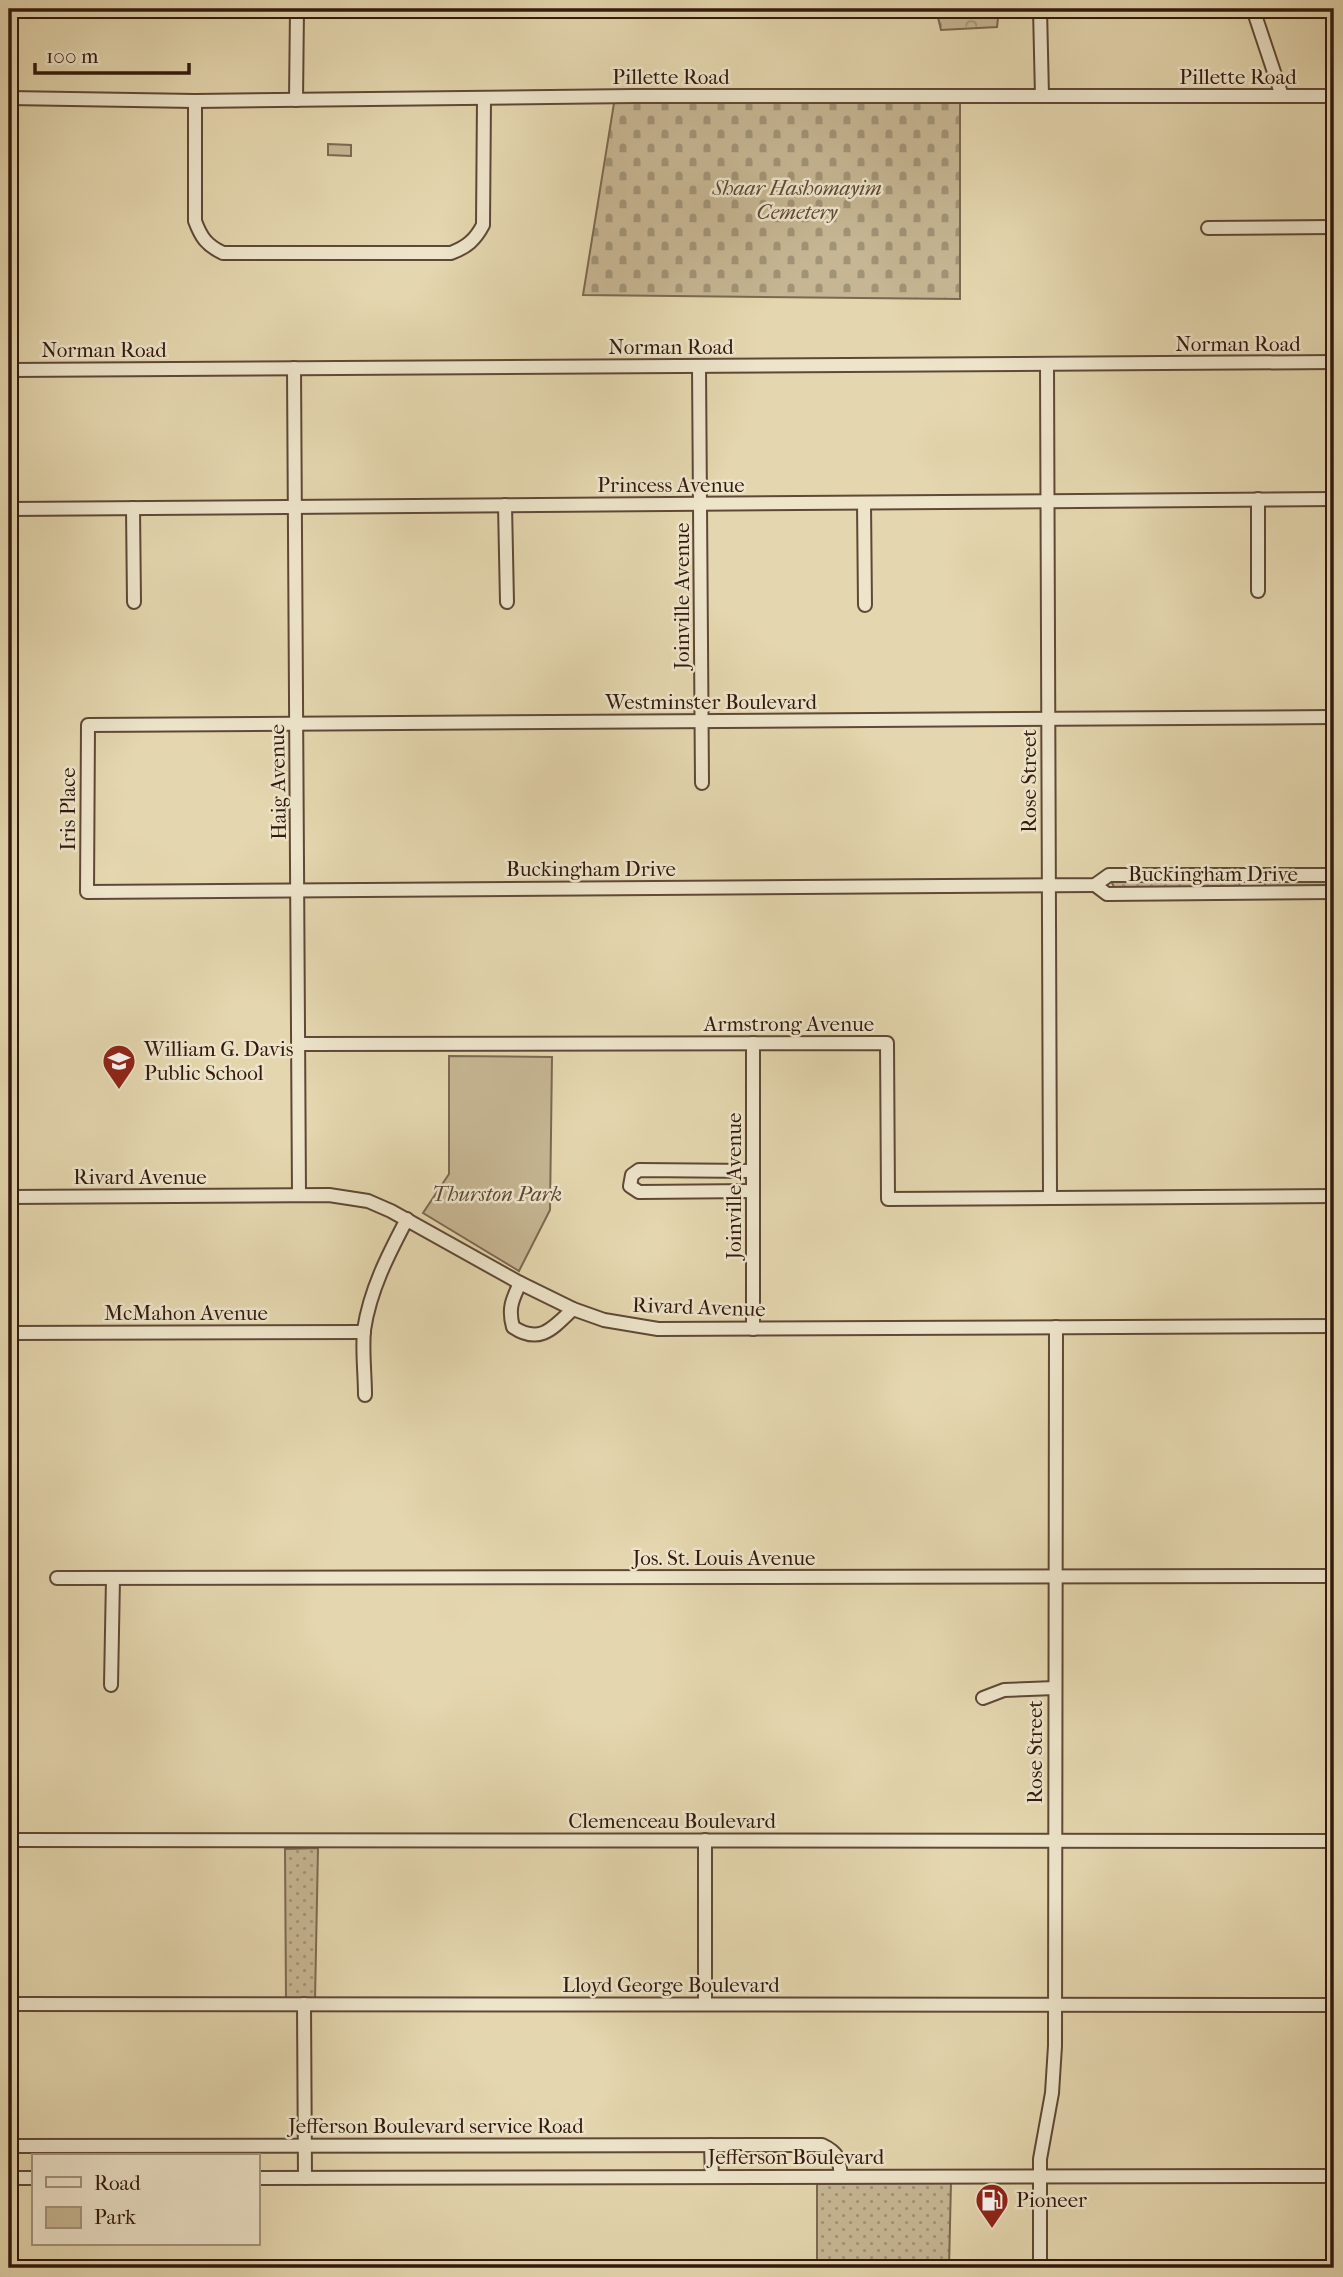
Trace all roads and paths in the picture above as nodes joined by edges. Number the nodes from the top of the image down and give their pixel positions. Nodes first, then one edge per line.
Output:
1 (297, 9) edge
2 (1040, 9) edge
3 (1253, 9) edge
4 (1042, 96) junction
5 (1282, 96) junction
6 (1334, 96) edge
7 (9, 98) edge
8 (484, 98) junction
9 (296, 100) junction
10 (195, 101) junction
11 (1334, 227) edge
12 (1208, 228) dead end
13 (1334, 362) edge
14 (1047, 364) junction
15 (699, 366) junction
16 (294, 368) junction
17 (9, 370) edge
18 (1258, 499) junction
19 (1334, 499) edge
20 (1047, 501) junction
21 (864, 503) junction
22 (700, 504) junction
23 (505, 505) junction
24 (295, 507) junction
25 (9, 509) edge
26 (133, 509) junction
27 (1258, 591) dead end
28 (134, 602) dead end
29 (507, 603) dead end
30 (865, 605) dead end
31 (1334, 717) edge
32 (1048, 719) junction
33 (702, 721) junction
34 (296, 724) junction
35 (88, 726) joint
36 (702, 783) dead end
37 (1334, 875) edge
38 (1049, 885) junction
39 (1095, 885) junction
40 (298, 890) junction
41 (87, 892) joint
42 (1334, 892) edge
43 (754, 1043) junction
44 (298, 1044) junction
45 (753, 1171) junction
46 (753, 1192) junction
47 (299, 1195) junction
48 (1334, 1196) edge
49 (9, 1197) edge
50 (1051, 1198) junction
51 (407, 1219) junction
52 (520, 1283) junction
53 (573, 1309) junction
54 (1334, 1326) edge
55 (1056, 1327) junction
56 (753, 1329) junction
57 (364, 1332) junction
58 (9, 1333) edge
59 (365, 1395) dead end
60 (1334, 1576) edge
61 (1055, 1577) junction
62 (57, 1578) dead end
63 (113, 1578) junction
64 (111, 1685) dead end
65 (1055, 1688) junction
66 (983, 1698) dead end
67 (9, 1840) edge
68 (705, 1840) junction
69 (1054, 1840) junction
70 (1334, 1841) edge
71 (9, 2004) edge
72 (304, 2004) junction
73 (705, 2004) junction
74 (1055, 2004) junction
75 (1334, 2005) edge
76 (710, 2145) junction
77 (9, 2146) edge
78 (305, 2146) junction
79 (841, 2176) junction
80 (1040, 2176) junction
81 (1334, 2176) edge
82 (712, 2177) junction
83 (9, 2178) edge
84 (32, 2178) edge
85 (259, 2178) edge
86 (305, 2178) junction
87 (1040, 2268) edge

1 - 9 street
2 - 4 street
3 - 5 street
4 - 5 street, Pillette Road
4 - 8 street, Pillette Road
5 - 6 street, Pillette Road
7 - 10 street, Pillette Road
8 - 9 street, Pillette Road
8 - 10 street
9 - 10 street, Pillette Road
11 - 12 street
13 - 14 street, Norman Road
14 - 15 street, Norman Road
14 - 20 street, Rose Street
15 - 16 street, Norman Road
15 - 22 street, Joinville Avenue
16 - 17 street, Norman Road
16 - 24 street, Haig Avenue
18 - 19 street, Princess Avenue
18 - 20 street, Princess Avenue
18 - 27 street
20 - 21 street, Princess Avenue
20 - 32 street, Rose Street
21 - 22 street, Princess Avenue
21 - 30 street
22 - 23 street, Princess Avenue
22 - 33 street, Joinville Avenue
23 - 24 street, Princess Avenue
23 - 29 street
24 - 26 street, Princess Avenue
24 - 34 street, Haig Avenue
25 - 26 street, Princess Avenue
26 - 28 street
31 - 32 street, Westminster Boulevard
32 - 33 street, Westminster Boulevard
32 - 38 street, Rose Street
33 - 34 street, Westminster Boulevard
33 - 36 street, Joinville Avenue
34 - 35 street, Westminster Boulevard
34 - 40 street, Haig Avenue
35 - 41 street, Iris Place
37 - 39 street, Buckingham Drive
38 - 39 street, Buckingham Drive
38 - 40 street, Buckingham Drive
38 - 50 street, Rose Street
39 - 42 street, Buckingham Drive
40 - 41 street, Buckingham Drive
40 - 44 street, Haig Avenue
43 - 44 street, Armstrong Avenue
43 - 45 street, Joinville Avenue
43 - 50 street, Armstrong Avenue
44 - 47 street, Haig Avenue
45 - 46 street, Joinville Avenue
45 - 46 street
46 - 56 street, Joinville Avenue
47 - 49 street, Rivard Avenue
47 - 51 street, Rivard Avenue
48 - 50 street, Armstrong Avenue
51 - 52 street, Rivard Avenue
51 - 57 street
52 - 53 street, Rivard Avenue
52 - 53 street
53 - 56 street, Rivard Avenue
54 - 55 street, Rivard Avenue
55 - 56 street, Rivard Avenue
55 - 61 street, Rose Street
57 - 58 street, McMahon Avenue
57 - 59 street
60 - 61 street, Jos. St. Louis Avenue
61 - 63 street, Jos. St. Louis Avenue
61 - 65 street, Rose Street
62 - 63 street, Jos. St. Louis Avenue
63 - 64 street
65 - 66 street
65 - 69 street, Rose Street
67 - 68 street, Clemenceau Boulevard
68 - 69 street, Clemenceau Boulevard
68 - 73 street
69 - 70 street, Clemenceau Boulevard
69 - 74 street, Rose Street
71 - 72 street, Lloyd George Boulevard
72 - 73 street, Lloyd George Boulevard
72 - 78 street
73 - 74 street, Lloyd George Boulevard
74 - 75 street, Lloyd George Boulevard
74 - 80 street, Rose Street
76 - 78 street, Jefferson Boulevard service Road
76 - 79 street, Jefferson Boulevard service Road
76 - 82 street
77 - 78 street, Jefferson Boulevard service Road
78 - 86 street
79 - 80 street, Jefferson Boulevard
79 - 82 street, Jefferson Boulevard
80 - 81 street, Jefferson Boulevard
80 - 87 street, Rose Street
82 - 86 street, Jefferson Boulevard
83 - 84 street
85 - 86 street, Jefferson Boulevard

